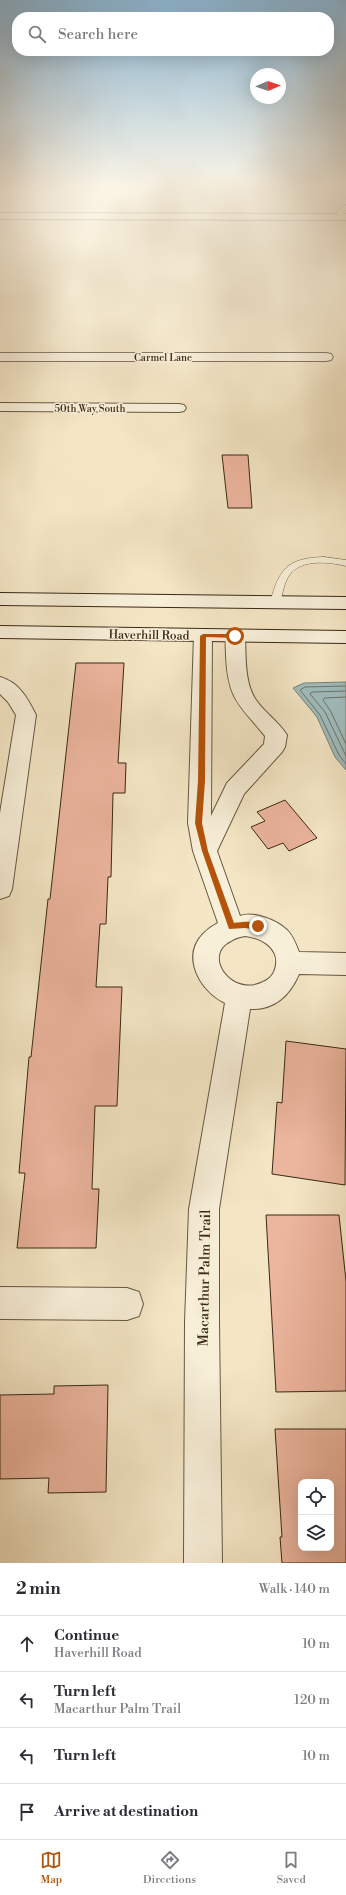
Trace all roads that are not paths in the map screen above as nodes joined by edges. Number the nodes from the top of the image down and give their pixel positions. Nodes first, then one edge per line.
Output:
1 (0, 357) edge
2 (326, 357) dead end
3 (0, 407) edge
4 (179, 408) dead end
5 (346, 563) edge
6 (0, 599) edge
7 (275, 603) junction
8 (346, 603) edge
9 (0, 632) edge
10 (203, 636) junction
11 (235, 636) junction
12 (346, 636) edge
13 (0, 684) edge
14 (205, 851) junction
15 (0, 889) edge
16 (232, 927) junction
17 (290, 963) junction
18 (346, 964) edge
19 (239, 997) junction
20 (0, 1303) edge
21 (127, 1304) dead end
22 (203, 1563) edge

1 - 2 street, Carmel Lane
3 - 4 street, 50th Way South
5 - 7 lane
6 - 7 street
7 - 8 street
9 - 10 street, Haverhill Road
10 - 11 street, Haverhill Road
10 - 14 street
11 - 12 street, Haverhill Road
11 - 14 street
13 - 15 street
14 - 16 street
16 - 17 street
16 - 19 street
17 - 18 street
17 - 19 street
19 - 22 street, Macarthur Palm Trail
20 - 21 street

